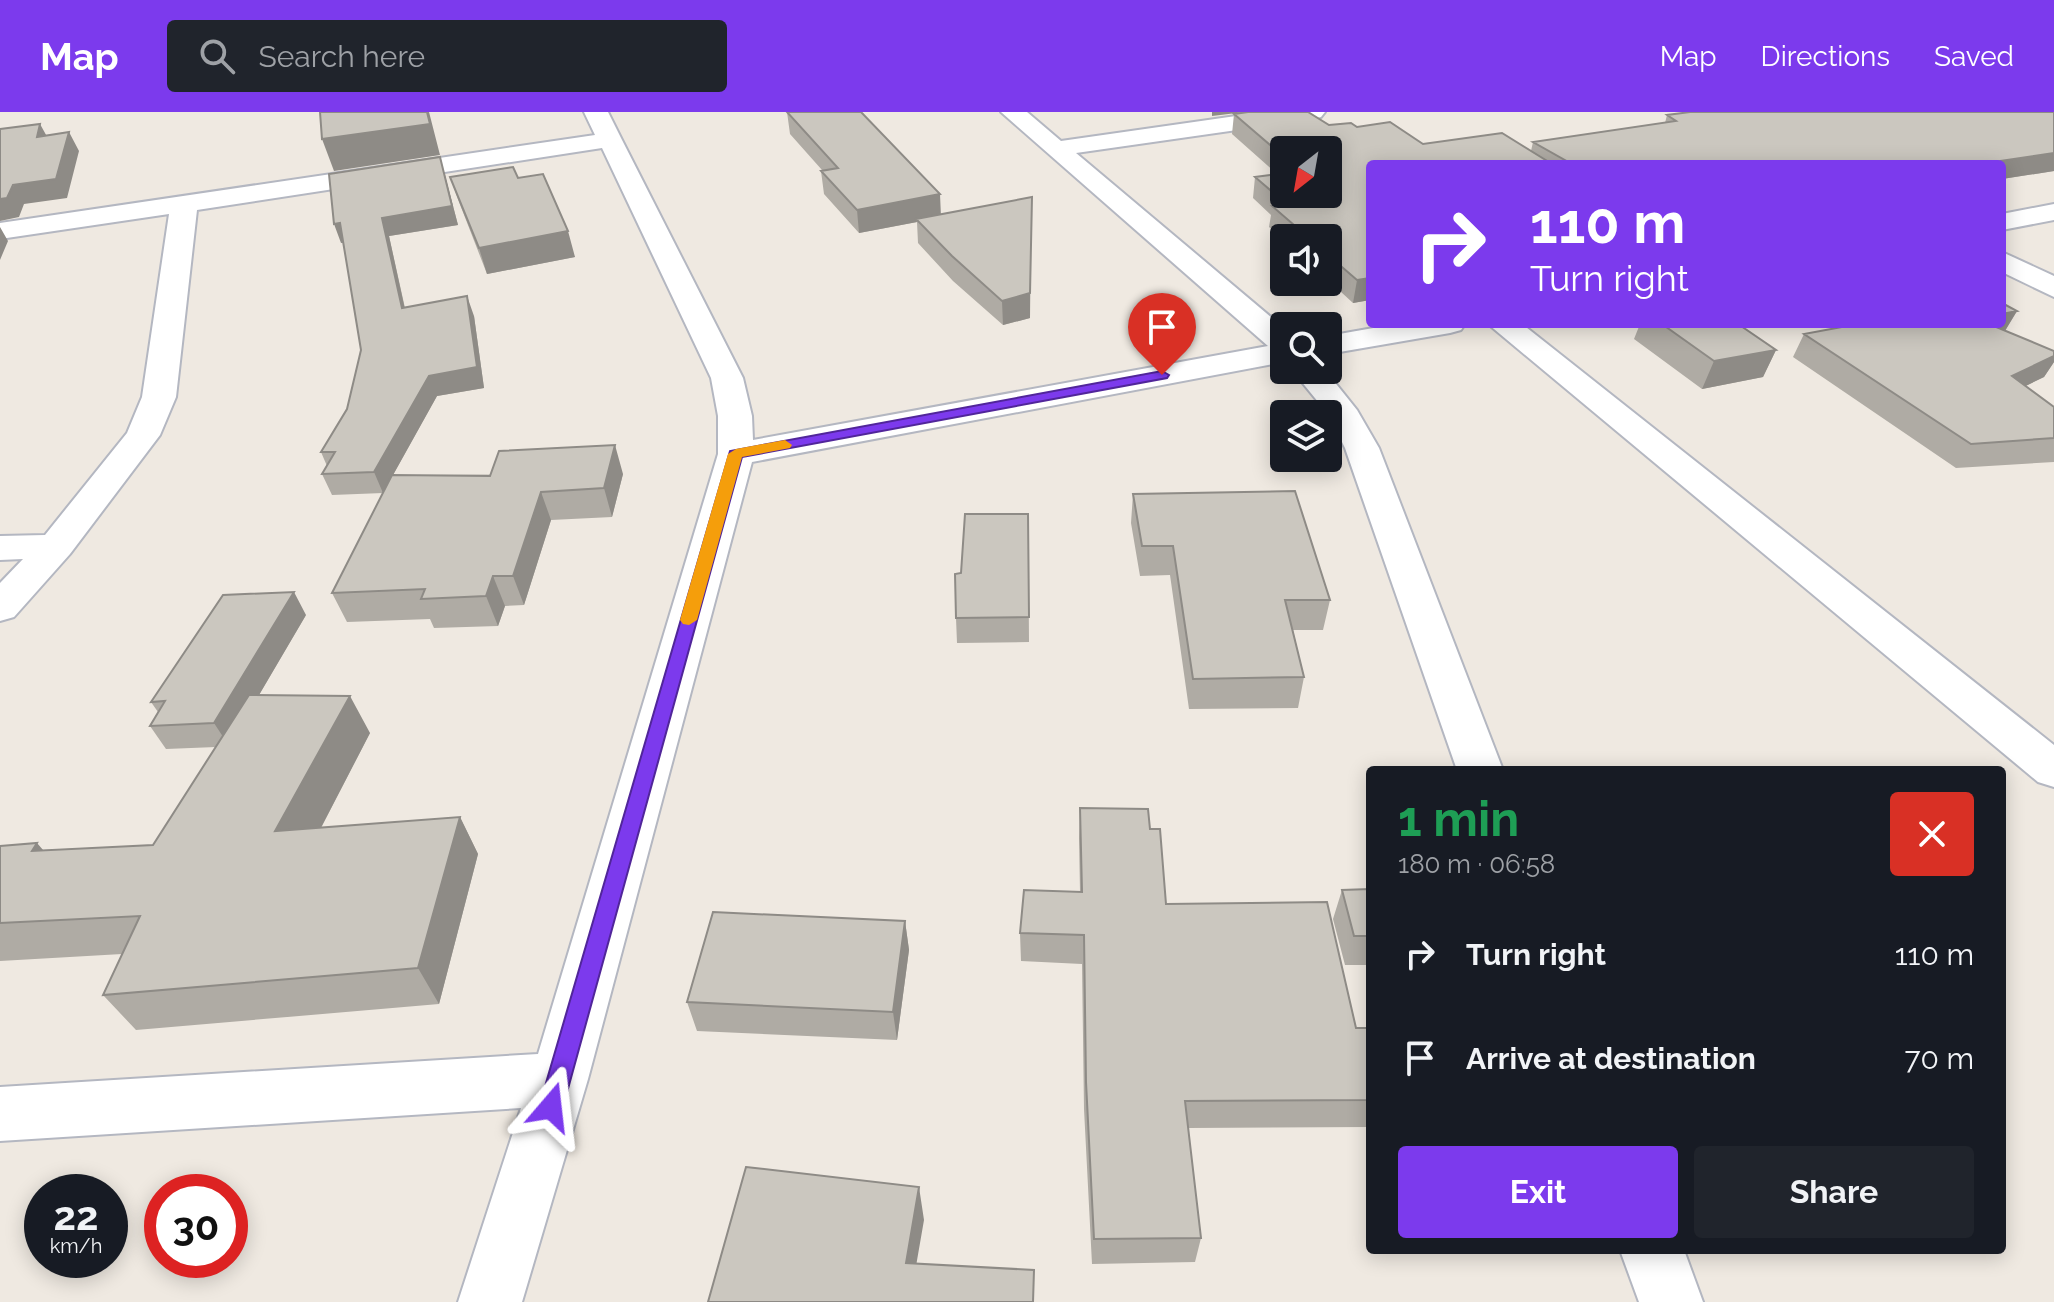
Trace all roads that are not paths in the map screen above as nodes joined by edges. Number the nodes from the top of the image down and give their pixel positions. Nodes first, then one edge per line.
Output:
1 (1013, 112) edge
2 (1313, 112) edge
3 (603, 126) edge
4 (1056, 149) junction
5 (184, 204) junction
6 (2054, 212) edge
7 (2006, 221) edge
8 (0, 231) edge
9 (2006, 263) edge
10 (2054, 288) edge
11 (1427, 328) edge
12 (1508, 328) edge
13 (1270, 332) edge
14 (1342, 343) edge
15 (1270, 356) edge
16 (1319, 384) edge
17 (736, 454) junction
18 (56, 546) junction
19 (0, 548) edge
20 (0, 608) edge
21 (1479, 766) edge
22 (2054, 770) edge
23 (559, 1079) junction
24 (0, 1114) edge
25 (1653, 1254) edge
26 (490, 1302) edge
27 (1671, 1302) edge

1 - 4 street
2 - 4 street
3 - 5 street
3 - 17 street
4 - 13 street
5 - 8 street
5 - 18 street
6 - 7 street
9 - 10 street
11 - 14 street
12 - 22 street
15 - 17 street
16 - 21 street
17 - 23 street
18 - 19 street
18 - 20 street
23 - 24 street
23 - 26 street
25 - 27 street

